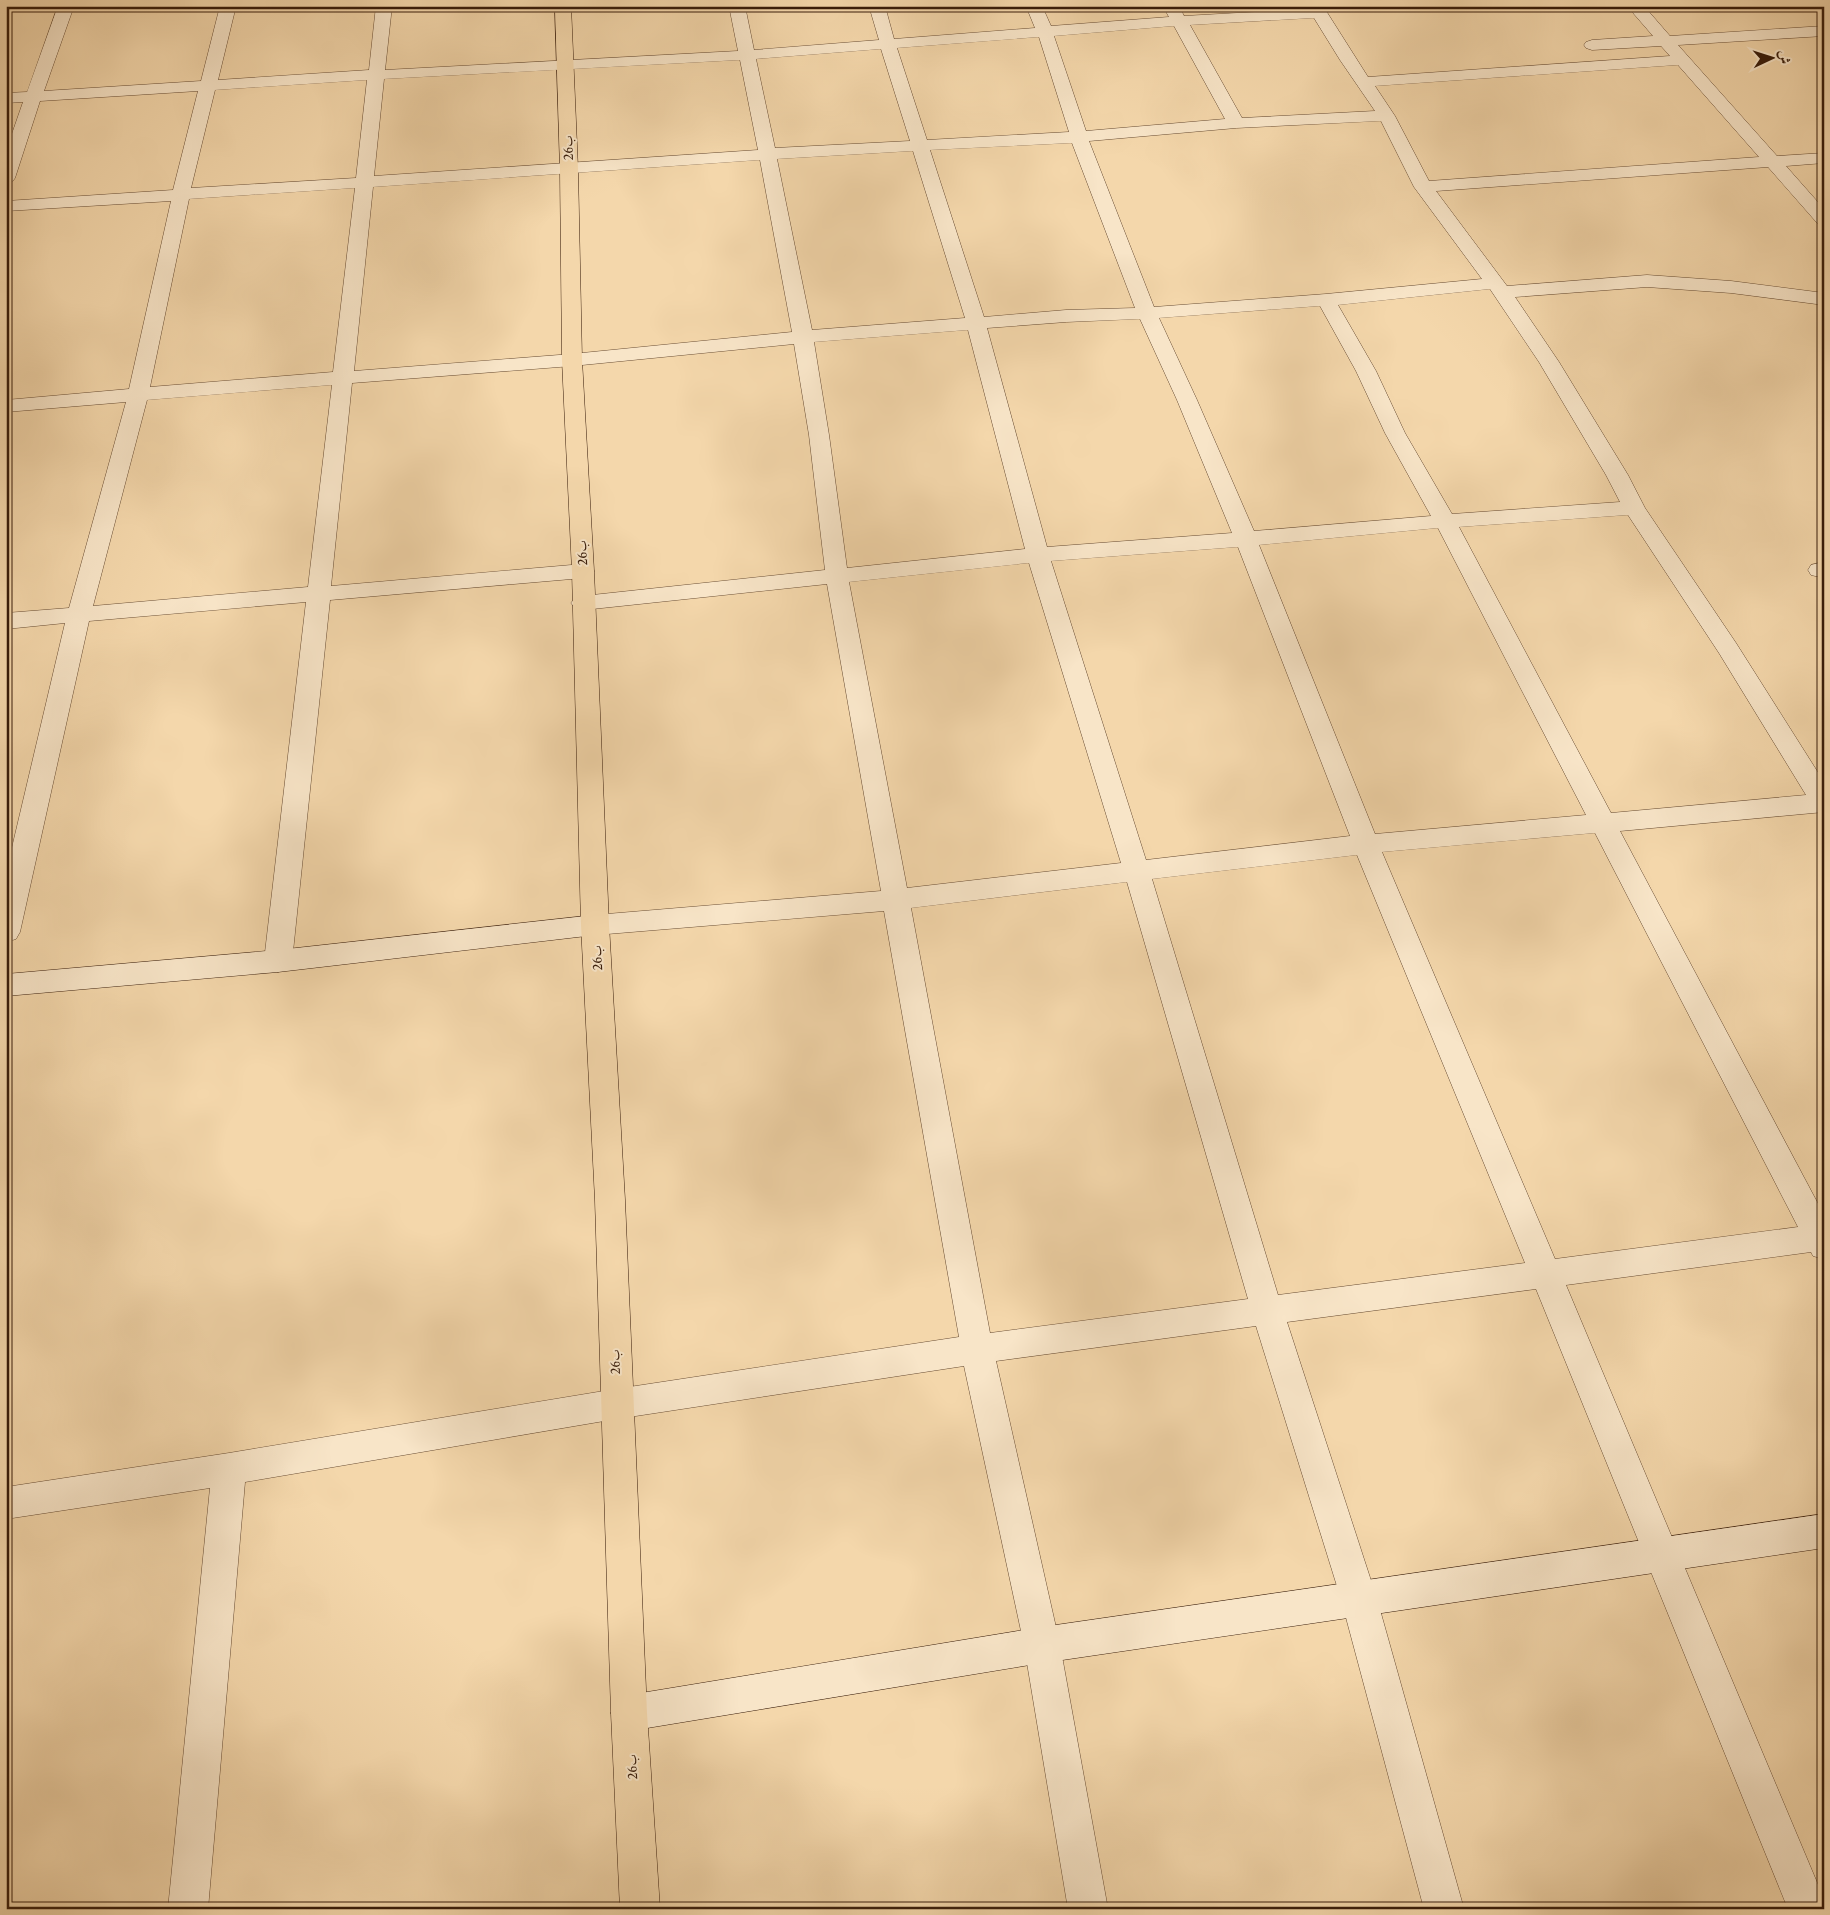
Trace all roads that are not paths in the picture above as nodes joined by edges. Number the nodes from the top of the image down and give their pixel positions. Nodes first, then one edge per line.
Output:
1 (16, 6) edge
2 (66, 6) edge
3 (228, 6) edge
4 (384, 6) edge
5 (563, 6) edge
6 (737, 6) edge
7 (877, 6) edge
8 (1034, 6) edge
9 (1171, 6) edge
10 (1635, 6) edge
11 (6, 7) edge
12 (1317, 10) edge
13 (1264, 11) edge
14 (1221, 12) edge
15 (1181, 21) junction
16 (1824, 30) edge
17 (1044, 32) junction
18 (1664, 40) junction
19 (888, 45) junction
20 (1592, 45) dead end
21 (748, 55) junction
22 (1682, 60) junction
23 (566, 65) junction
24 (375, 75) junction
25 (1363, 82) junction
26 (207, 86) junction
27 (33, 97) junction
28 (6, 98) edge
29 (1387, 116) junction
30 (1236, 122) junction
31 (1079, 137) junction
32 (920, 145) junction
33 (768, 154) junction
34 (1824, 158) edge
35 (1772, 162) junction
36 (569, 169) junction
37 (6, 178) edge
38 (364, 182) junction
39 (1423, 187) junction
40 (181, 194) junction
41 (6, 206) edge
42 (1824, 220) edge
43 (1498, 287) junction
44 (1824, 299) edge
45 (1326, 300) junction
46 (1147, 313) junction
47 (976, 323) junction
48 (804, 337) junction
49 (572, 360) junction
50 (341, 379) junction
51 (138, 395) junction
52 (6, 406) edge
53 (1634, 508) junction
54 (1445, 521) junction
55 (1246, 539) junction
56 (1038, 555) junction
57 (583, 571) junction
58 (837, 576) junction
59 (319, 595) junction
60 (583, 603) junction
61 (79, 615) junction
62 (6, 621) edge
63 (1824, 803) edge
64 (1602, 822) junction
65 (1366, 844) junction
66 (1137, 872) junction
67 (894, 900) junction
68 (595, 925) junction
69 (6, 932) edge
70 (278, 961) junction
71 (6, 985) edge
72 (1822, 1240) edge
73 (1545, 1273) junction
74 (1267, 1310) junction
75 (977, 1349) junction
76 (616, 1404) junction
77 (229, 1469) junction
78 (6, 1503) edge
79 (1824, 1531) edge
80 (1663, 1554) junction
81 (1359, 1599) junction
82 (1042, 1645) junction
83 (628, 1713) junction
84 (188, 1909) edge
85 (640, 1909) edge
86 (1088, 1909) edge
87 (1444, 1909) edge
88 (1808, 1909) edge

1 - 11 street
2 - 27 street
3 - 26 street
4 - 24 street
5 - 23 highway, 26ب
6 - 21 street
7 - 19 street
8 - 17 street
9 - 15 street
10 - 18 street
12 - 13 street
12 - 25 street
13 - 14 street
14 - 15 street
15 - 17 street
15 - 30 street
16 - 18 street
17 - 19 street
17 - 31 street
18 - 20 street
18 - 22 street
19 - 21 street
19 - 32 street
21 - 23 street
21 - 33 street
22 - 25 street
22 - 35 street
23 - 24 street
23 - 36 highway, 26ب
24 - 26 street
24 - 38 street
25 - 29 street
26 - 27 street
26 - 40 street
27 - 28 street
27 - 37 street
29 - 30 street
29 - 39 street
30 - 31 street
31 - 32 street
31 - 46 street
32 - 33 street
32 - 47 street
33 - 36 street
33 - 48 street
34 - 35 street
35 - 39 street
35 - 42 street
36 - 38 street
36 - 49 highway, 26ب
38 - 40 street
38 - 50 street
39 - 43 street
40 - 41 street
40 - 51 street
43 - 44 street
43 - 45 street
43 - 53 street
45 - 46 street
45 - 54 street
46 - 47 street
46 - 55 street
47 - 48 street
47 - 56 street
48 - 49 street
48 - 58 street
49 - 50 street
49 - 57 highway, 26ب
50 - 51 street
50 - 59 street
51 - 52 street
51 - 61 street
53 - 54 street
53 - 63 street
54 - 55 street
54 - 64 street
55 - 56 street
55 - 65 street
56 - 58 street
56 - 66 street
57 - 59 street
57 - 60 highway, 26ب
58 - 60 street
58 - 67 street
59 - 61 street
59 - 70 street
60 - 68 highway, 26ب
61 - 62 street
61 - 69 street
63 - 64 street
64 - 65 street
64 - 72 street
65 - 66 street
65 - 73 street
66 - 67 street
66 - 74 street
67 - 68 street
67 - 75 street
68 - 70 street
68 - 76 highway, 26ب
70 - 71 street
72 - 73 street
73 - 74 street
73 - 80 street
74 - 75 street
74 - 81 street
75 - 76 street
75 - 82 street
76 - 77 street
76 - 83 highway, 26ب
77 - 78 street
77 - 84 street
79 - 80 street
80 - 81 street
80 - 88 street
81 - 82 street
81 - 87 street
82 - 83 street
82 - 86 street
83 - 85 highway, 26ب

